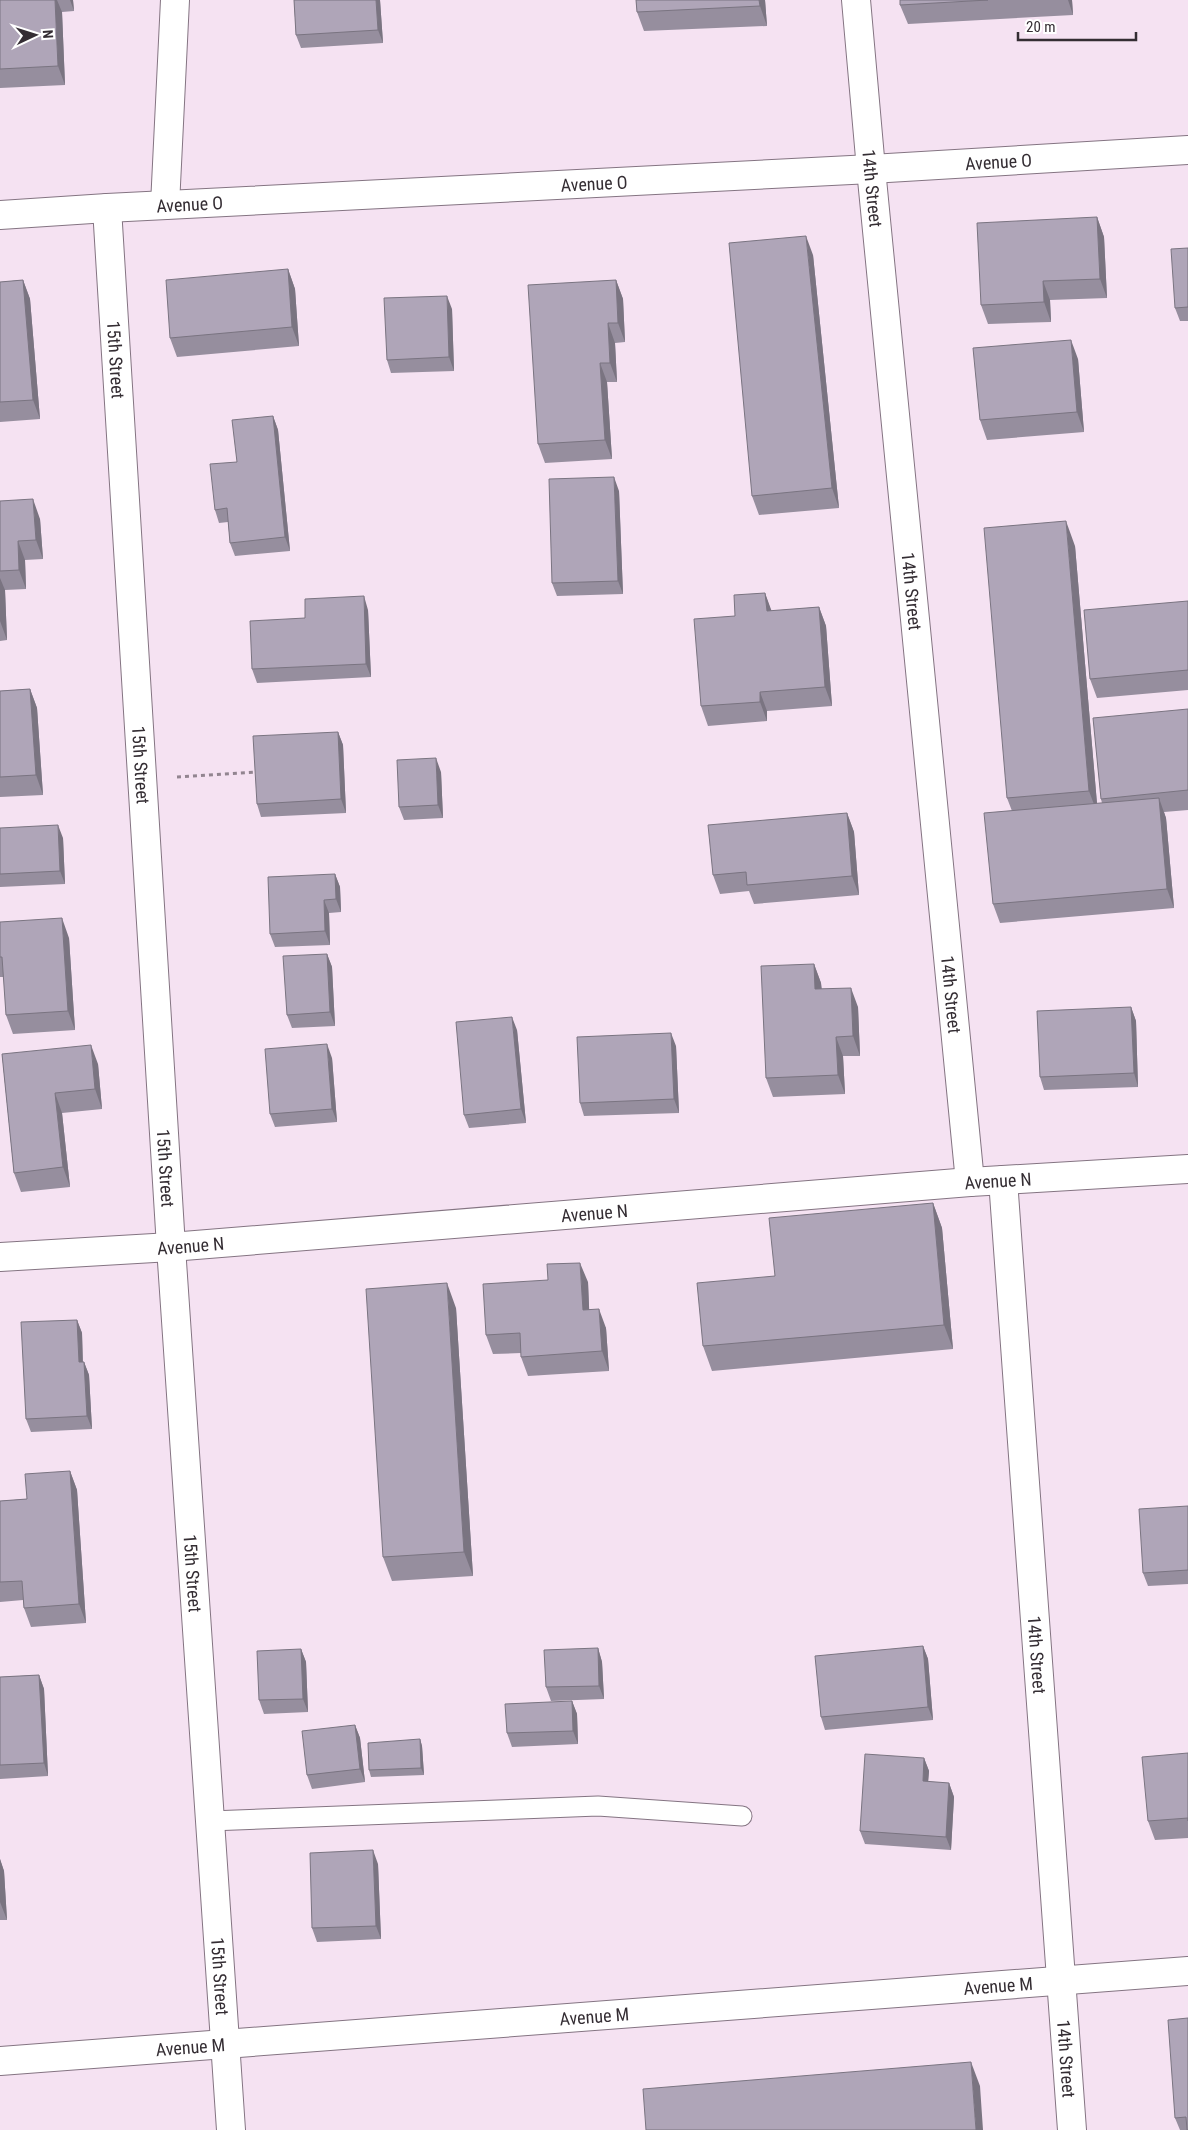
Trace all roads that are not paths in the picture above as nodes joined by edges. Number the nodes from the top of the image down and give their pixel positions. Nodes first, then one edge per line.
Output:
1 (175, 0) edge
2 (856, 0) edge
3 (1188, 150) edge
4 (871, 169) junction
5 (165, 205) junction
6 (107, 208) junction
7 (0, 215) edge
8 (1188, 1169) edge
9 (1003, 1180) junction
10 (970, 1182) junction
11 (171, 1247) junction
12 (0, 1257) edge
13 (742, 1816) dead end
14 (210, 1821) junction
15 (1188, 1971) edge
16 (1060, 1979) junction
17 (225, 2044) junction
18 (0, 2061) edge
19 (231, 2130) edge
20 (1072, 2130) edge

1 - 5 street
2 - 4 street, 14th Street
3 - 4 street, Avenue O
4 - 5 street, Avenue O
4 - 10 street, 14th Street
5 - 6 street, Avenue O
6 - 7 street, Avenue O
6 - 11 street, 15th Street
8 - 9 street, Avenue N
9 - 10 street, Avenue N
9 - 16 street, 14th Street
10 - 11 street, Avenue N
11 - 12 street, Avenue N
11 - 14 street, 15th Street
13 - 14 lane
14 - 17 street, 15th Street
15 - 16 street, Avenue M
16 - 17 street, Avenue M
16 - 20 street, 14th Street
17 - 18 street, Avenue M
17 - 19 street, 15th Street

